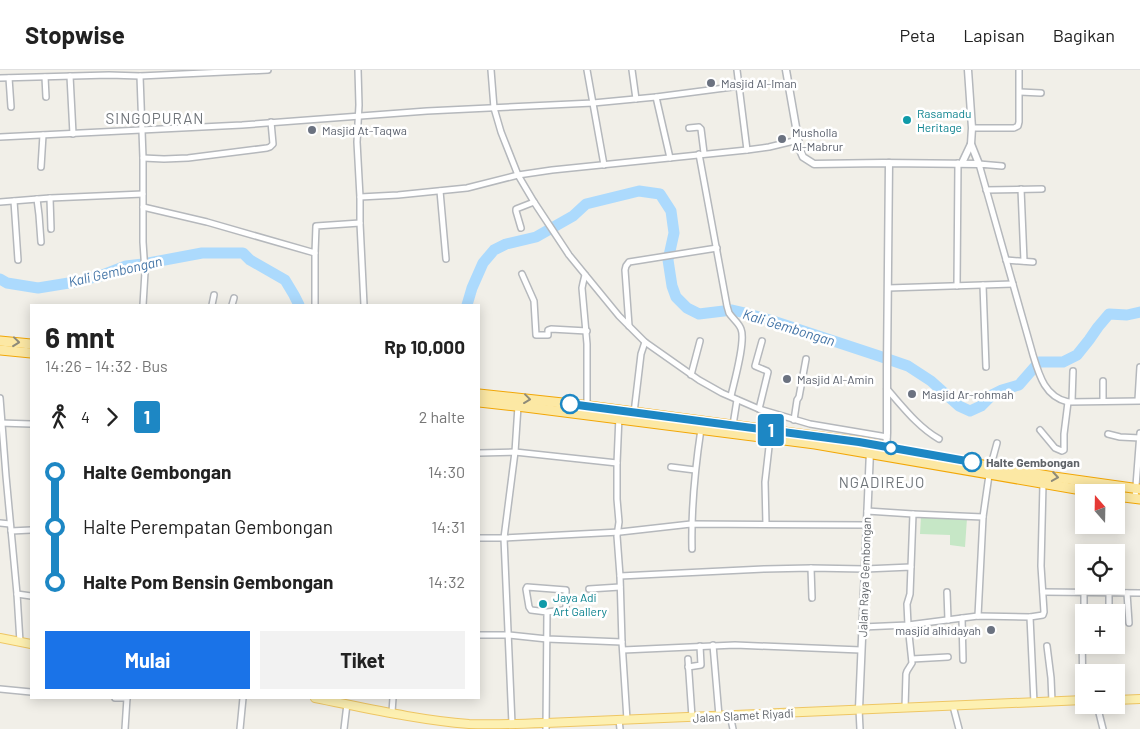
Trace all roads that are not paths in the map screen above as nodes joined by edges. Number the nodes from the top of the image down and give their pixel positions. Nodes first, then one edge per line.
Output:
1 (26, 70) edge
2 (49, 70) edge
3 (268, 70) edge
4 (358, 70) edge
5 (491, 70) edge
6 (587, 70) edge
7 (632, 70) edge
8 (738, 70) edge
9 (786, 70) edge
10 (968, 70) edge
11 (1020, 70) edge
12 (227, 71) edge
13 (109, 73) edge
14 (70, 76) junction
15 (140, 76) junction
16 (26, 77) junction
17 (47, 77) junction
18 (0, 78) edge
19 (9, 78) junction
20 (740, 86) junction
21 (1020, 92) junction
22 (1042, 93) dead end
23 (46, 97) dead end
24 (656, 97) junction
25 (636, 99) junction
26 (593, 103) junction
27 (11, 107) dead end
28 (494, 108) junction
29 (358, 116) junction
30 (270, 122) junction
31 (689, 128) dead end
32 (972, 128) junction
33 (142, 130) junction
34 (73, 134) junction
35 (43, 135) junction
36 (0, 137) edge
37 (798, 140) junction
38 (971, 144) junction
39 (747, 150) junction
40 (702, 154) junction
41 (143, 158) junction
42 (670, 158) junction
43 (889, 163) junction
44 (960, 163) junction
45 (979, 164) junction
46 (604, 165) junction
47 (1002, 166) dead end
48 (41, 167) dead end
49 (518, 175) junction
50 (1021, 189) junction
51 (1042, 189) dead end
52 (986, 190) junction
53 (440, 191) junction
54 (143, 194) junction
55 (360, 197) junction
56 (50, 198) junction
57 (37, 199) junction
58 (14, 201) junction
59 (0, 202) edge
60 (534, 202) junction
61 (143, 206) junction
62 (360, 223) junction
63 (51, 228) dead end
64 (521, 228) dead end
65 (40, 242) dead end
66 (716, 248) junction
67 (315, 253) junction
68 (446, 259) dead end
69 (18, 260) dead end
70 (1006, 260) junction
71 (1024, 261) junction
72 (1034, 262) dead end
73 (522, 274) dead end
74 (585, 275) junction
75 (1013, 284) junction
76 (983, 285) junction
77 (957, 286) junction
78 (888, 288) junction
79 (214, 295) dead end
80 (234, 298) dead end
81 (143, 304) edge
82 (212, 304) edge
83 (232, 304) edge
84 (314, 304) edge
85 (364, 304) edge
86 (629, 326) junction
87 (587, 331) junction
88 (0, 341) edge
89 (700, 341) dead end
90 (762, 341) dead end
91 (644, 342) junction
92 (30, 344) edge
93 (0, 350) edge
94 (30, 353) edge
95 (806, 359) dead end
96 (986, 367) dead end
97 (1140, 368) edge
98 (1073, 371) dead end
99 (691, 375) junction
100 (1104, 381) dead end
101 (887, 389) junction
102 (480, 394) edge
103 (731, 396) junction
104 (0, 398) edge
105 (737, 400) junction
106 (1103, 400) junction
107 (1139, 400) edge
108 (1070, 401) junction
109 (480, 402) edge
110 (518, 406) junction
111 (588, 406) junction
112 (759, 409) junction
113 (620, 415) junction
114 (633, 417) junction
115 (794, 420) junction
116 (1, 423) edge
117 (30, 424) edge
118 (733, 425) junction
119 (701, 429) junction
120 (1040, 430) dead end
121 (1140, 433) edge
122 (1108, 434) dead end
123 (887, 437) junction
124 (770, 438) junction
125 (1140, 438) edge
126 (939, 439) dead end
127 (997, 443) dead end
128 (872, 444) junction
129 (886, 447) junction
130 (515, 452) junction
131 (480, 453) edge
132 (870, 454) junction
133 (885, 457) junction
134 (617, 463) junction
135 (671, 467) dead end
136 (695, 470) junction
137 (990, 470) junction
138 (3, 477) edge
139 (1043, 484) junction
140 (1075, 489) edge
141 (1138, 489) edge
142 (1125, 497) edge
143 (1138, 499) edge
144 (867, 511) junction
145 (913, 514) junction
146 (984, 518) junction
147 (0, 523) edge
148 (10, 524) junction
149 (691, 524) junction
150 (766, 524) junction
151 (867, 525) junction
152 (30, 530) edge
153 (11, 531) junction
154 (618, 532) junction
155 (480, 538) edge
156 (504, 538) junction
157 (692, 549) dead end
158 (911, 567) junction
159 (811, 568) junction
160 (865, 569) junction
161 (620, 576) junction
162 (620, 587) junction
163 (589, 589) dead end
164 (947, 592) dead end
165 (1043, 592) junction
166 (1075, 592) edge
167 (1127, 593) joint
168 (1140, 593) edge
169 (17, 594) junction
170 (30, 596) edge
171 (812, 598) dead end
172 (547, 612) junction
173 (978, 616) junction
174 (1030, 617) junction
175 (962, 618) junction
176 (948, 620) junction
177 (1129, 623) dead end
178 (908, 625) junction
179 (862, 627) junction
180 (480, 635) edge
181 (509, 635) junction
182 (0, 638) edge
183 (547, 639) junction
184 (20, 642) junction
185 (622, 642) junction
186 (30, 644) edge
187 (713, 645) junction
188 (700, 646) junction
189 (1047, 646) dead end
190 (623, 650) junction
191 (861, 650) junction
192 (948, 657) dead end
193 (688, 659) dead end
194 (912, 659) junction
195 (962, 660) dead end
196 (688, 667) junction
197 (0, 689) edge
198 (30, 692) edge
199 (1140, 698) edge
200 (127, 699) edge
201 (243, 699) edge
202 (320, 699) edge
203 (394, 699) edge
204 (1125, 699) edge
205 (1075, 701) edge
206 (1052, 702) junction
207 (1034, 703) junction
208 (347, 704) junction
209 (953, 706) junction
210 (905, 708) junction
211 (859, 709) junction
212 (392, 712) junction
213 (1099, 714) edge
214 (730, 715) junction
215 (719, 716) junction
216 (692, 717) junction
217 (623, 720) junction
218 (512, 724) junction
219 (472, 726) edge
220 (546, 726) edge
221 (125, 729) edge
222 (240, 729) edge
223 (344, 729) edge
224 (620, 729) edge
225 (733, 729) edge
226 (860, 729) edge
227 (959, 729) edge
228 (1103, 729) edge

1 - 16 street
2 - 17 street
3 - 12 street
4 - 29 street
5 - 28 street
6 - 26 street
7 - 25 street
8 - 20 street
9 - 37 street
10 - 32 street
11 - 21 street
12 - 15 street
13 - 14 street
13 - 15 street
14 - 17 street
14 - 34 street
15 - 33 street
16 - 17 street
16 - 19 street
17 - 23 street
18 - 19 street
19 - 27 street
20 - 24 street
20 - 39 street
21 - 22 street
21 - 32 street
24 - 25 street
24 - 42 street
25 - 26 street
26 - 28 street
26 - 46 street
28 - 29 street
28 - 49 street
29 - 30 street
29 - 55 street
30 - 33 street
30 - 41 street
31 - 40 street
32 - 38 street
33 - 34 street
33 - 41 street
34 - 35 street
35 - 36 street
35 - 48 street
37 - 39 street
37 - 43 street
38 - 44 street
38 - 45 street
39 - 40 street
40 - 42 street
40 - 66 street
41 - 54 street
42 - 46 street
43 - 44 street
43 - 78 street
44 - 45 street
44 - 77 street
45 - 47 street
45 - 52 street
46 - 49 street
49 - 53 street
49 - 60 street
50 - 51 street
50 - 52 street
50 - 71 street
52 - 70 street
53 - 55 street
53 - 68 street
54 - 56 street
54 - 61 street
55 - 62 street
56 - 57 street
56 - 63 street
57 - 58 street
57 - 65 street
58 - 59 street
58 - 69 street
60 - 64 street
60 - 74 street
61 - 67 street
61 - 81 street
62 - 67 street
62 - 85 street
66 - 86 street
66 - 103 street
67 - 84 street
70 - 71 street
70 - 75 street
71 - 72 street
73 - 87 street
74 - 86 street
74 - 87 street
75 - 76 street
75 - 108 street
76 - 77 street
76 - 96 street
77 - 78 street
78 - 101 street
79 - 82 street
80 - 83 street
86 - 91 street
87 - 111 street
88 -> 92 highway
89 - 99 street
90 - 112 street
91 - 99 street
91 - 114 street
93 - 94 highway
95 - 115 street
97 - 107 street
98 - 108 street
99 - 103 street
100 - 106 street
101 - 123 street
101 - 126 street
102 -> 111 highway
103 - 105 street
104 - 116 street
105 - 112 street
105 - 118 street
106 - 107 street
106 - 108 street
108 - 120 street
109 - 110 highway
110 - 113 highway
110 - 130 street
111 - 113 highway
112 - 115 street
113 - 114 highway
113 - 134 street
114 - 118 highway
114 - 119 highway
115 - 123 street
116 - 117 street
116 - 138 street
118 - 128 highway
119 - 124 highway
119 - 136 street
121 - 125 street
122 - 125 street
123 - 129 street
124 - 132 highway
124 - 150 street
125 - 141 street
127 - 137 street
128 - 129 highway
128 - 132 street, Jalan Raya Gembongan
129 - 133 street
129 - 137 highway
130 - 131 street
130 - 134 street
130 - 156 street
132 - 133 highway
132 - 144 street, Jalan Raya Gembongan
133 - 137 highway
134 - 154 street
135 - 136 street
136 - 149 street
137 - 139 highway
137 -> 141 highway
137 - 146 street
138 - 148 street
139 - 140 highway
139 - 165 street
141 - 143 street
142 - 143 highway
144 - 145 street
144 - 151 street, Jalan Raya Gembongan
145 - 146 street
145 - 158 street
146 - 173 street
147 - 148 street
148 - 153 street
149 - 150 street
149 - 154 street
149 - 157 street
150 - 151 street
151 - 160 street, Jalan Raya Gembongan
152 - 153 street
153 - 169 street
154 - 156 street
154 - 161 street
155 - 156 street
156 - 181 street
158 - 160 street
158 - 178 street
159 - 160 street
159 - 161 street
159 - 171 street
160 - 179 street, Jalan Raya Gembongan
161 - 162 street
162 - 163 street
162 - 185 street
164 - 176 street
165 - 166 street
165 - 174 street
167 - 168 street
167 - 177 street
169 - 170 street
169 - 184 street
172 - 172 street
172 - 183 street
173 - 174 street
173 - 175 street
174 - 207 street
175 - 176 street
175 - 195 street
176 - 178 street
178 - 179 street
178 - 194 street
179 - 191 street, Jalan Raya Gembongan
180 - 181 street
181 - 183 street
181 - 218 street
182 - 184 main road
183 - 185 street
183 - 220 street
184 - 186 main road
185 - 190 street
187 - 188 street
187 - 191 street
187 - 215 street
188 - 190 street
188 - 196 street
189 - 206 street
190 - 217 street
191 - 211 street, Jalan Raya Gembongan
192 - 194 street
193 - 196 street
194 - 210 street
196 - 216 street
197 - 198 street
199 - 204 main road
200 - 221 street
201 - 222 street
202 - 208 main road, Jalan Slamet Riyadi
203 - 212 street
205 - 206 main road, Jalan Slamet Riyadi
206 - 207 main road, Jalan Slamet Riyadi
207 - 209 main road, Jalan Slamet Riyadi
208 - 212 main road, Jalan Slamet Riyadi
208 - 223 street
209 - 210 main road, Jalan Slamet Riyadi
209 - 227 street
210 - 211 main road, Jalan Slamet Riyadi
211 - 214 main road, Jalan Slamet Riyadi
211 - 226 street
212 - 219 main road, Jalan Slamet Riyadi
213 - 228 street
214 - 215 main road, Jalan Slamet Riyadi
214 - 225 street
215 - 216 main road, Jalan Slamet Riyadi
216 - 217 main road, Jalan Slamet Riyadi
217 - 220 main road, Jalan Slamet Riyadi
217 - 224 street
218 - 219 main road, Jalan Slamet Riyadi
218 - 220 main road, Jalan Slamet Riyadi

